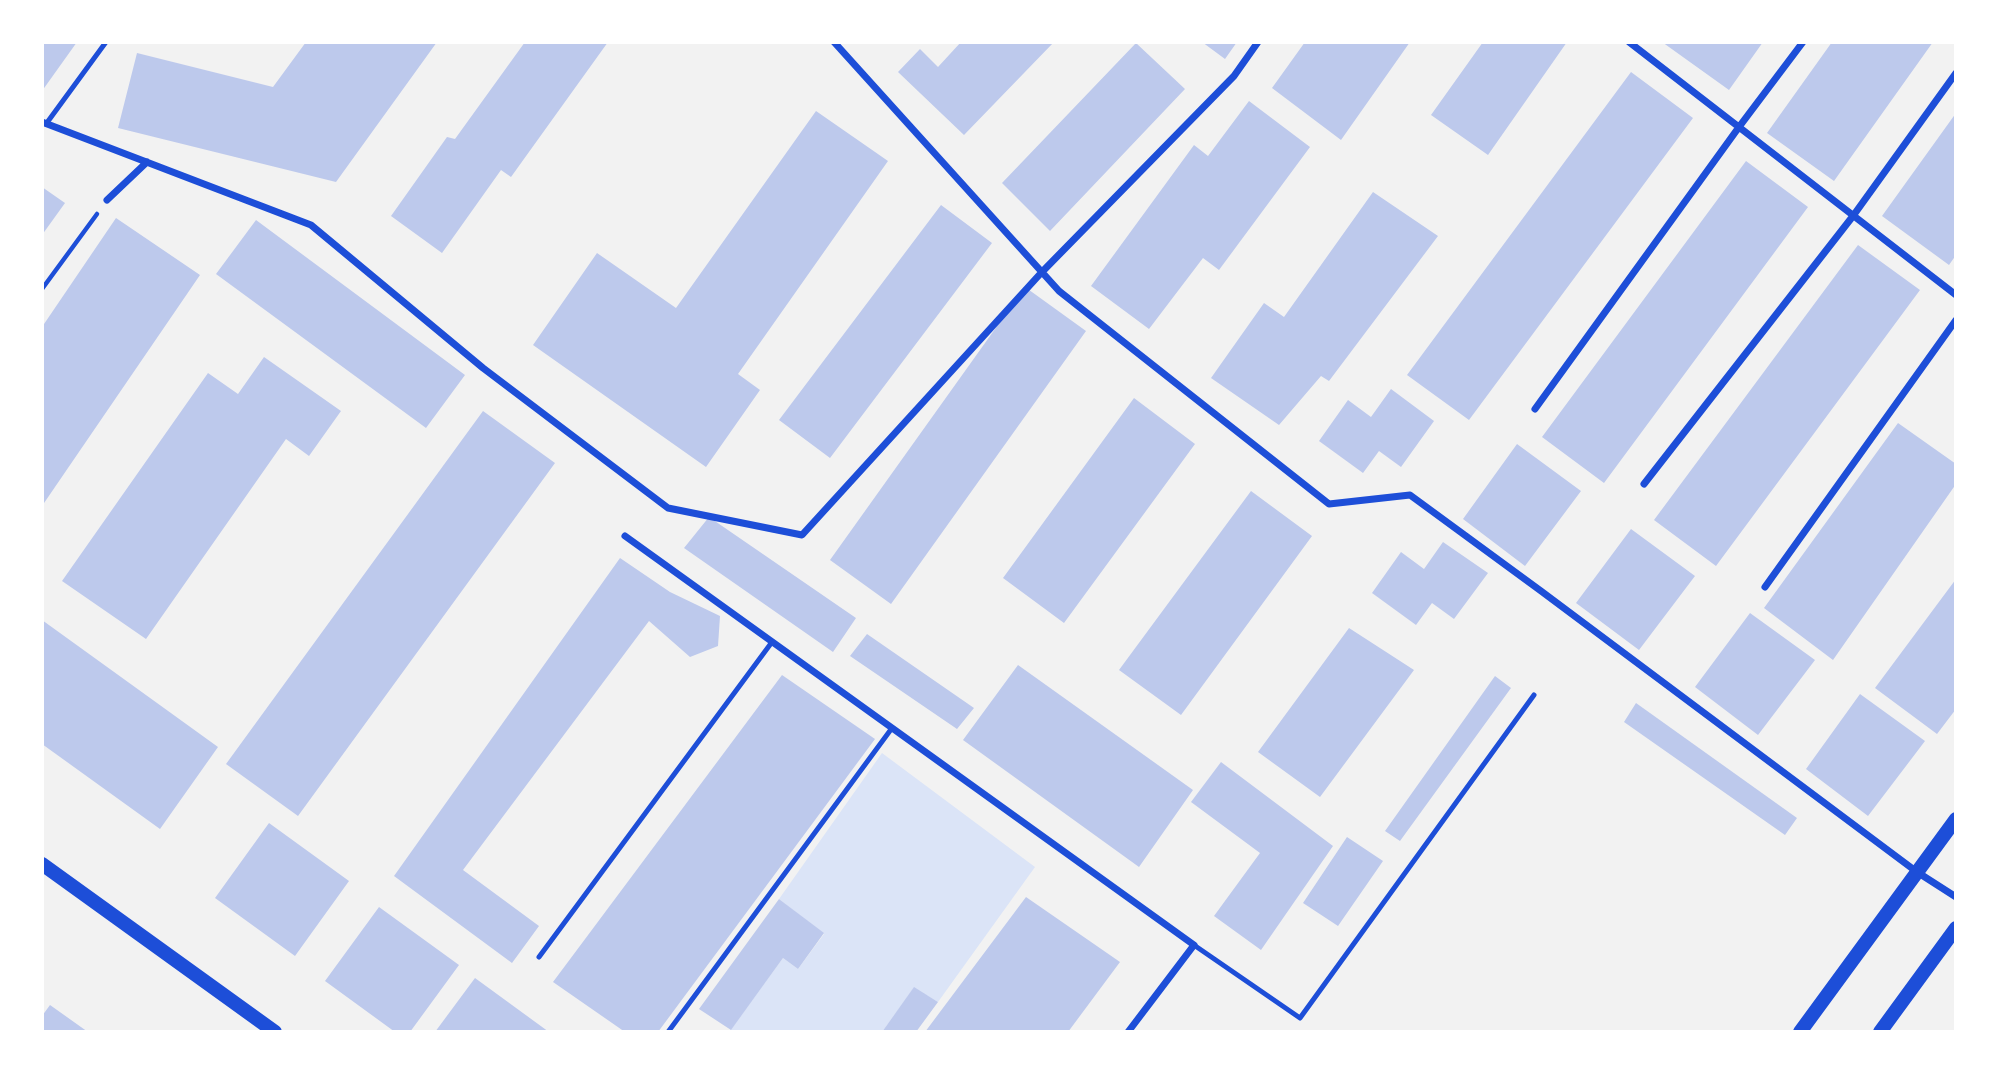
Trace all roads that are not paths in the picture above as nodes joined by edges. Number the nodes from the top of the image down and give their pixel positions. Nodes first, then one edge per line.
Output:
1 (106, 42) edge
2 (834, 42) edge
3 (1258, 42) edge
4 (1629, 42) edge
5 (1803, 42) edge
6 (1956, 73) edge
7 (44, 123) edge
8 (1739, 127) junction
9 (147, 162) junction
10 (107, 200) road end
11 (1853, 216) junction
12 (1041, 273) junction
13 (1956, 295) edge
14 (1956, 320) edge
15 (1535, 409) dead end
16 (1644, 484) dead end
17 (625, 536) dead end
18 (1765, 587) dead end
19 (772, 642) junction
20 (1534, 695) dead end
21 (892, 728) junction
22 (1956, 820) edge
23 (42, 864) edge
24 (1917, 872) junction
25 (1956, 897) edge
26 (1956, 928) edge
27 (1191, 943) junction
28 (539, 957) dead end
29 (275, 1032) edge
30 (668, 1032) edge
31 (1128, 1032) edge
32 (1800, 1032) edge
33 (1880, 1032) edge

1 - 7 lane
2 - 12 street
3 - 12 street
4 - 8 street
5 - 8 street
6 - 11 street
7 - 9 street
8 - 11 street
8 - 15 street
9 - 10 street
9 - 12 street
11 - 13 street
11 - 16 street
12 - 24 street
14 - 18 street
17 - 19 street
19 - 21 street
19 - 28 lane
20 - 27 lane
21 - 27 street
21 - 30 lane
22 - 24 main road
23 - 29 main road
24 - 25 street
24 - 32 main road
26 - 33 main road
27 - 31 street

